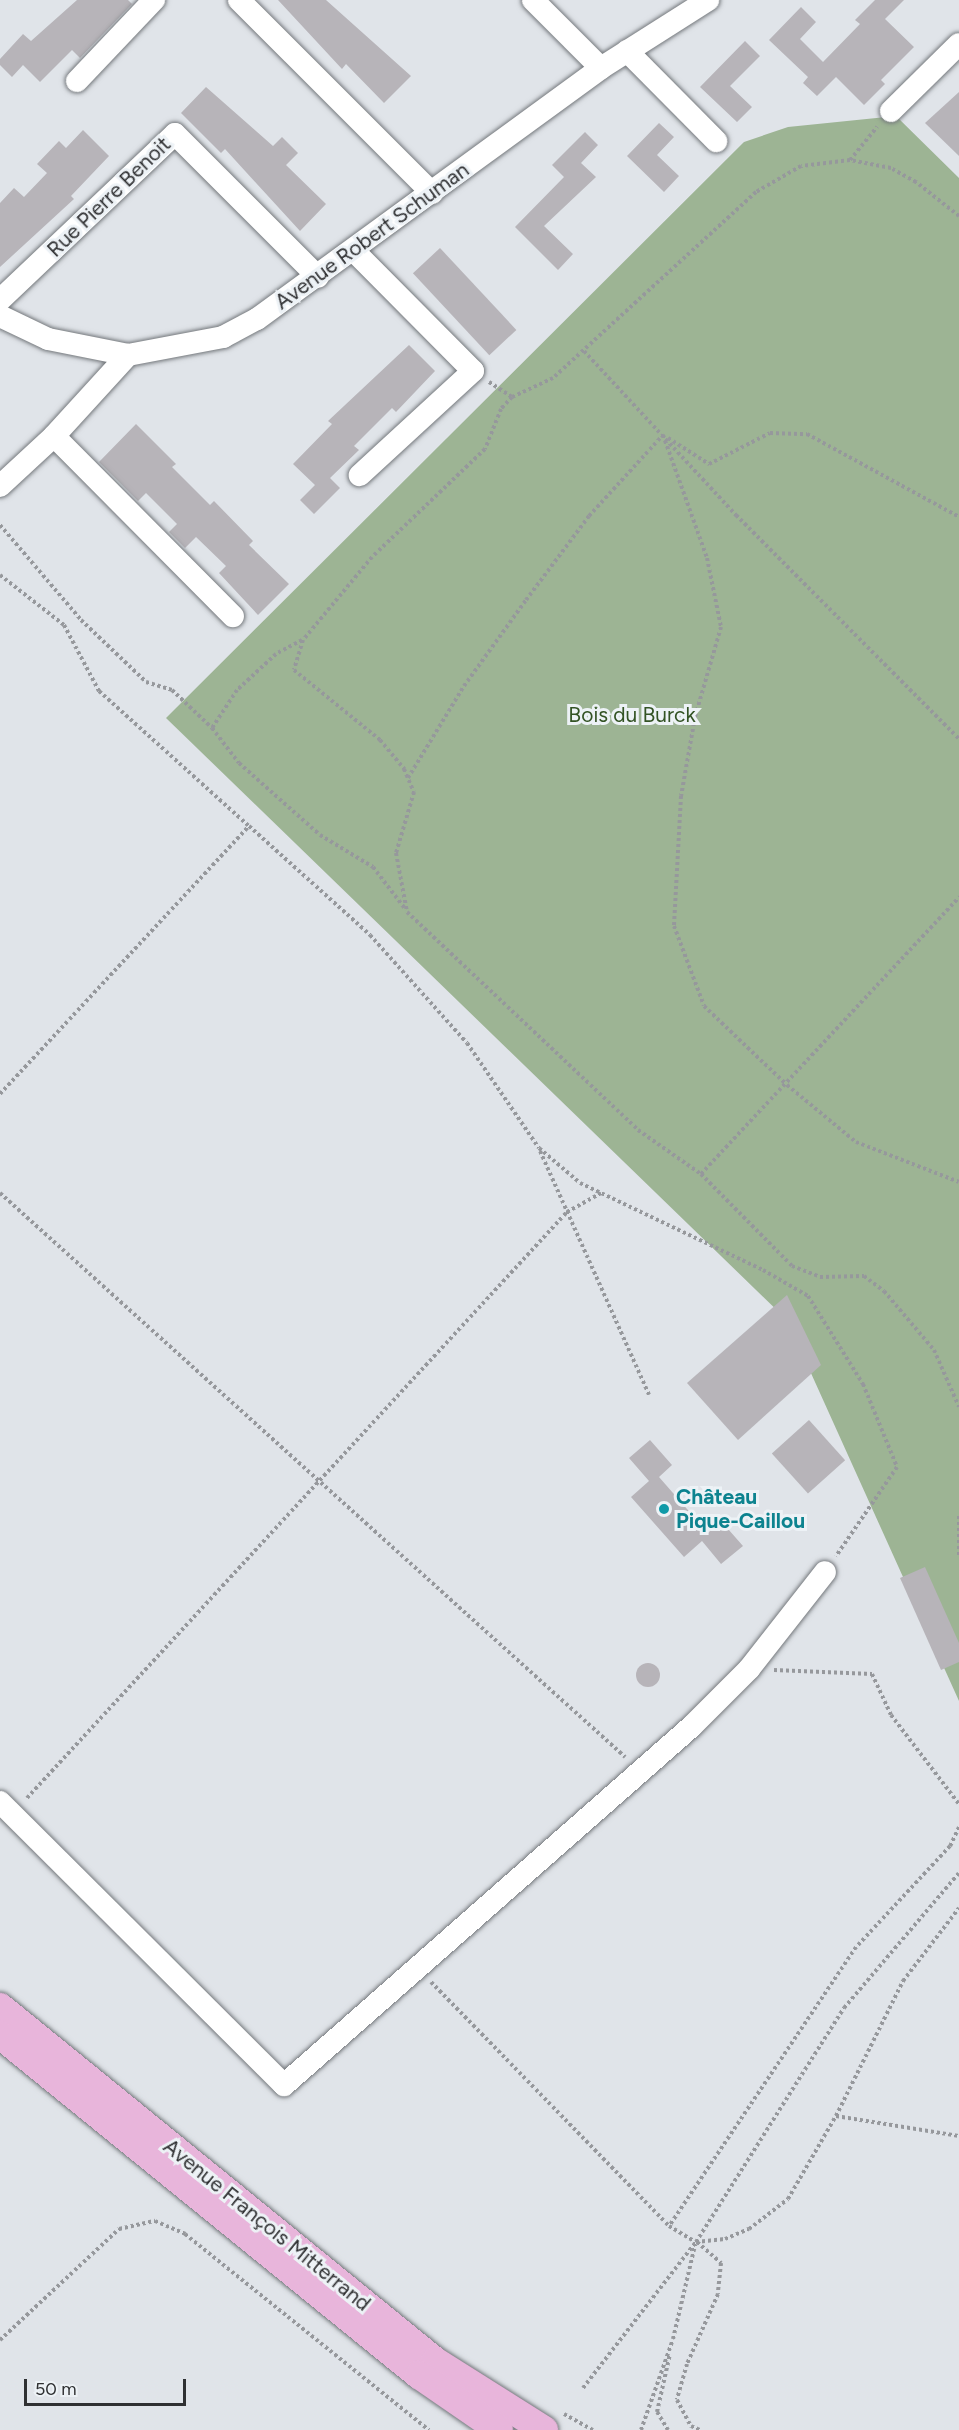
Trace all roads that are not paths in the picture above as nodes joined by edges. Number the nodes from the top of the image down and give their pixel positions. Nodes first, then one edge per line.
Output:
1 (154, 0) edge
2 (238, 0) edge
3 (533, 0) edge
4 (708, 0) edge
5 (959, 44) edge
6 (627, 51) junction
7 (601, 68) junction
8 (77, 81) dead end
9 (891, 111) road end
10 (716, 141) dead end
11 (432, 193) junction
12 (353, 250) junction
13 (318, 277) junction
14 (0, 300) edge
15 (0, 316) edge
16 (128, 355) junction
17 (54, 436) junction
18 (360, 475) dead end
19 (0, 486) edge
20 (233, 616) dead end
21 (825, 1572) road end
22 (6, 1808) edge
23 (0, 2007) edge
24 (0, 2036) edge
25 (499, 2430) edge
26 (544, 2430) edge

1 - 8 street
2 - 11 street
3 - 7 street
4 - 6 street, Avenue Robert Schuman
5 - 9 street
6 - 7 street, Avenue Robert Schuman
6 - 10 street
7 - 11 street, Avenue Robert Schuman
11 - 12 street, Avenue Robert Schuman
12 - 13 street, Avenue Robert Schuman
12 - 18 street
13 - 14 street, Rue Pierre Benoit
13 - 16 street, Avenue Robert Schuman
15 - 16 street, Avenue Robert Schuman
16 - 17 street
17 - 19 street
17 - 20 street
21 - 22 street
23 - 26 main road, Avenue François Mitterrand
24 - 25 main road, Avenue François Mitterrand

